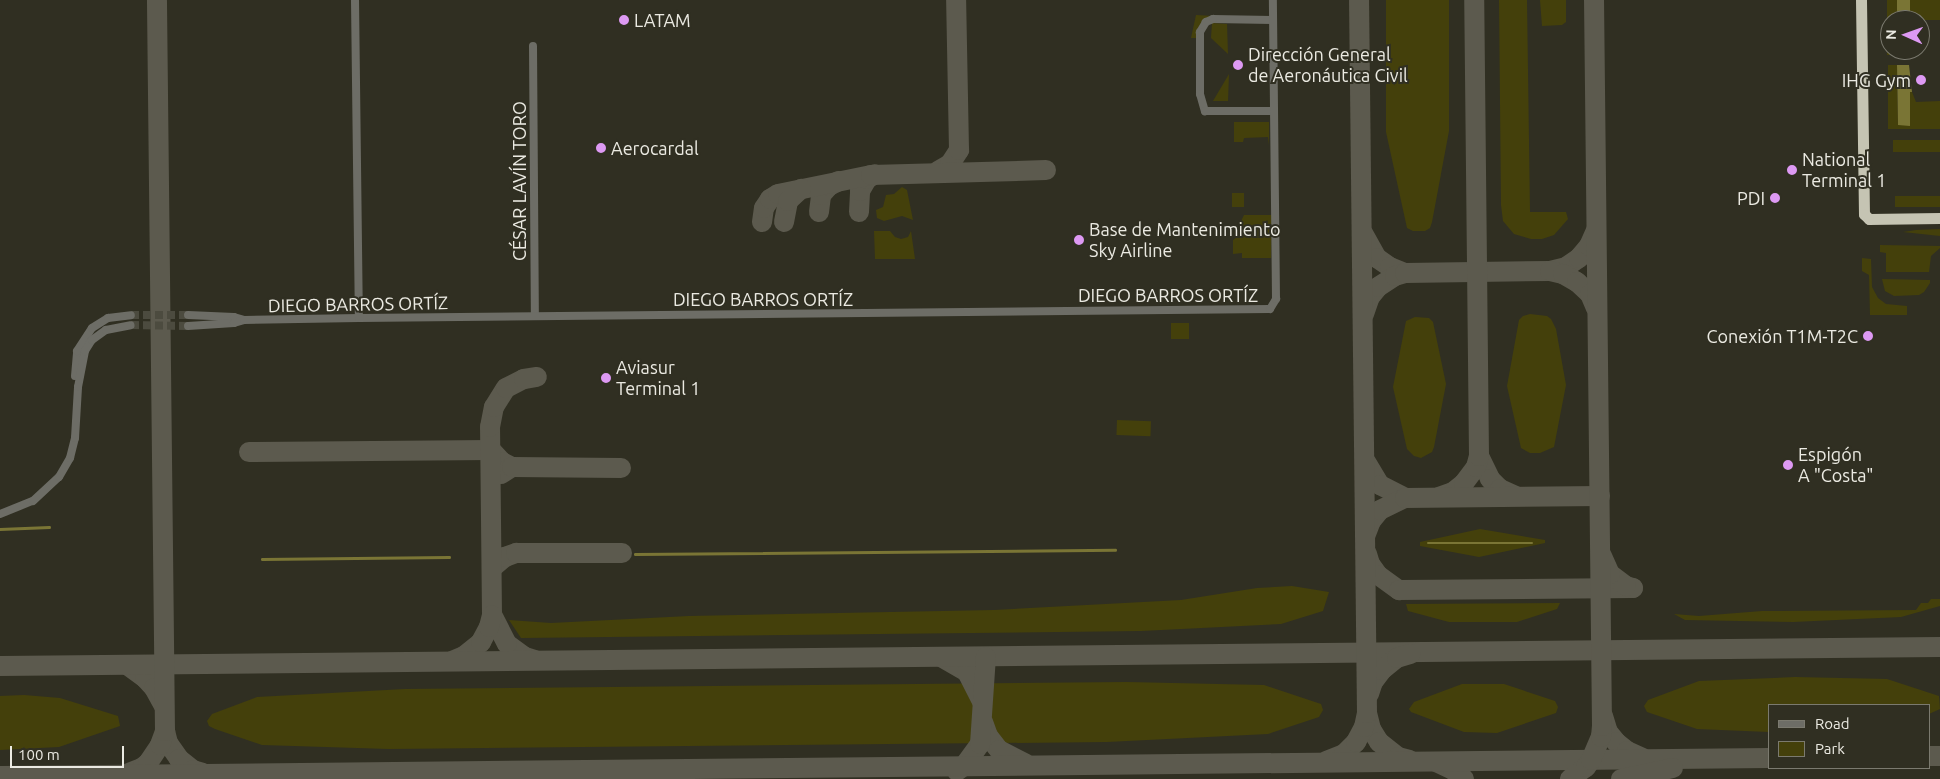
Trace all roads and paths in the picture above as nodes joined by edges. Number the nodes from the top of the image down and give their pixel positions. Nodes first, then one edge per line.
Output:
1 (354, 0) edge
2 (1273, 0) edge
3 (1860, 0) edge
4 (1273, 20) junction
5 (533, 46) dead end
6 (1274, 111) junction
7 (1940, 218) edge
8 (131, 315) tunnel mouth
9 (188, 315) tunnel mouth
10 (535, 316) junction
11 (359, 318) junction
12 (244, 320) junction
13 (131, 325) tunnel mouth
14 (188, 326) tunnel mouth
15 (78, 387) junction
16 (0, 514) edge

1 - 11 street
2 - 4 street
3 - 7 highway
4 - 6 street
4 - 6 street
5 - 10 street, CÉSAR LAVÍN TORO
6 - 10 street, DIEGO BARROS ORTÍZ
8 - 15 street
9 - 12 street, DIEGO BARROS ORTÍZ
10 - 11 street, DIEGO BARROS ORTÍZ
11 - 12 street, DIEGO BARROS ORTÍZ
12 - 14 street, DIEGO BARROS ORTÍZ
13 - 15 street
15 - 16 street

